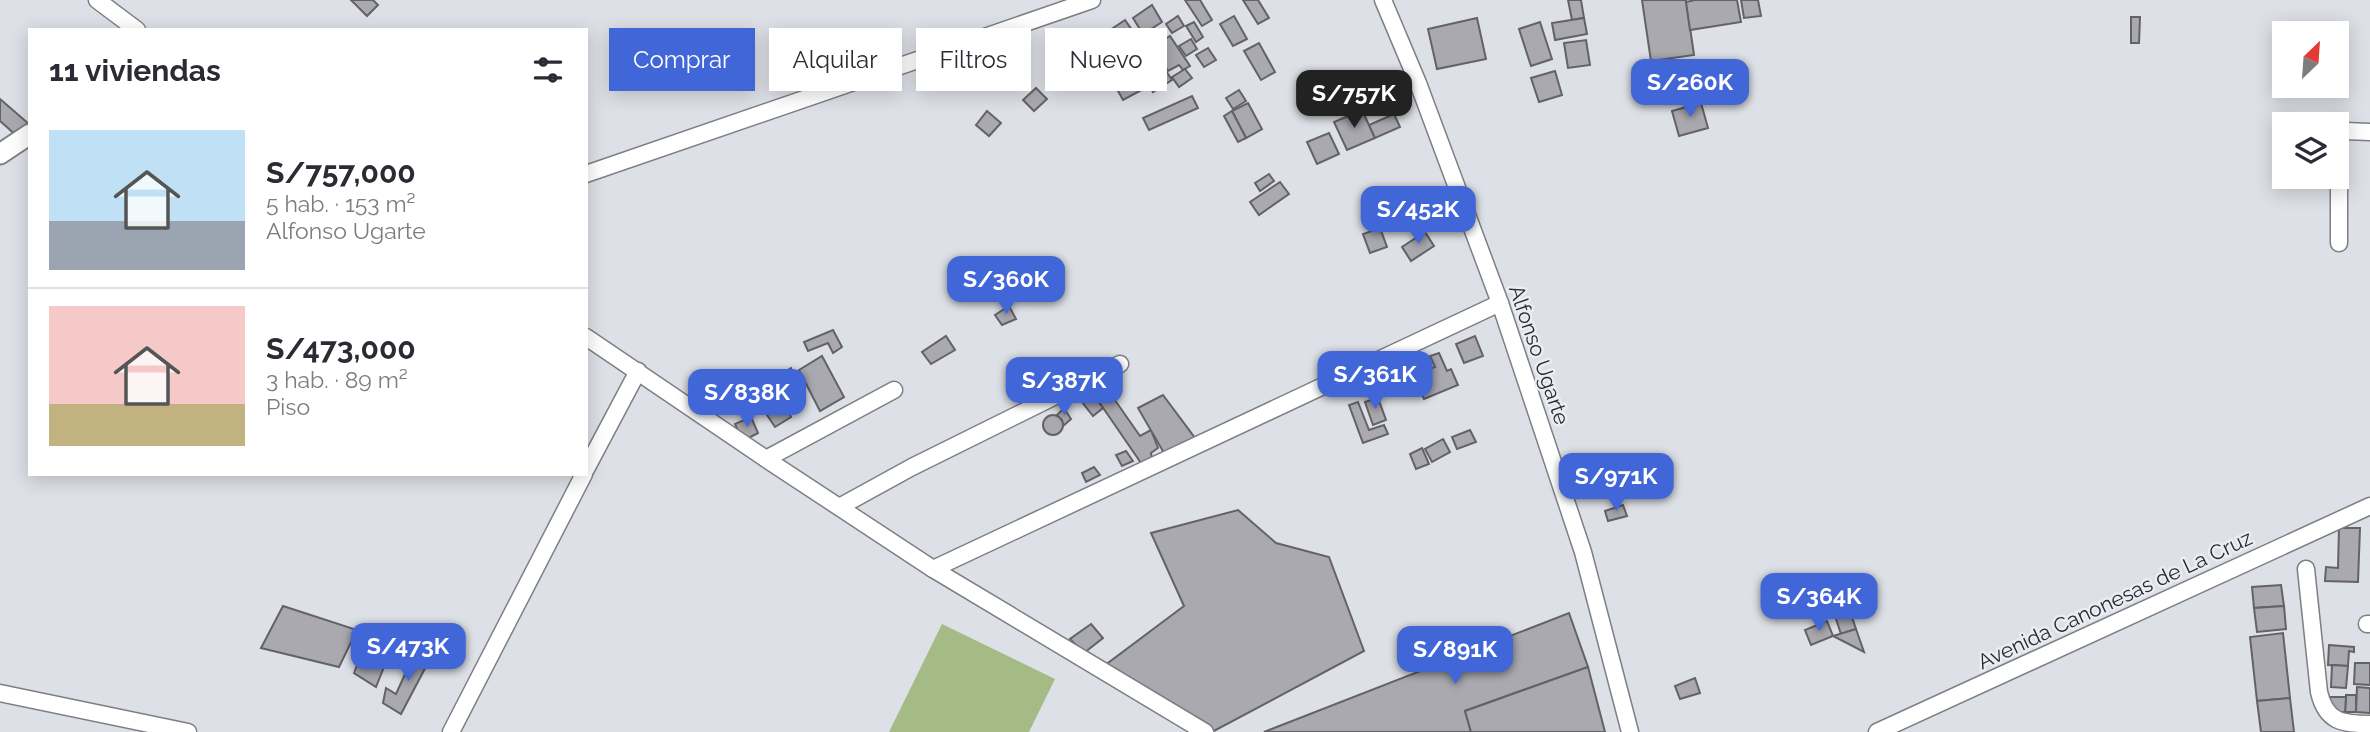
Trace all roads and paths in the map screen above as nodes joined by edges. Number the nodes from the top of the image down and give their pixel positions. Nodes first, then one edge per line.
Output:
1 (97, 0) edge
2 (1092, 0) edge
3 (1383, 0) edge
4 (134, 28) edge
5 (2370, 131) edge
6 (28, 135) edge
7 (0, 154) edge
8 (588, 173) edge
9 (2339, 243) dead end
10 (1500, 303) junction
11 (588, 338) edge
12 (1120, 364) dead end
13 (638, 371) junction
14 (894, 390) dead end
15 (766, 459) junction
16 (588, 465) edge
17 (583, 476) edge
18 (841, 506) junction
19 (2370, 506) edge
20 (933, 569) junction
21 (2306, 569) dead end
22 (0, 692) edge
23 (2370, 724) edge
24 (2353, 728) edge
25 (188, 732) edge
26 (451, 732) edge
27 (1205, 732) edge
28 (1630, 732) edge
29 (1877, 732) edge

1 - 4 street
2 - 8 street
3 - 10 street, Alfonso Ugarte
5 - 9 street
6 - 7 street
10 - 20 street
10 - 28 street, Alfonso Ugarte
11 - 13 street
12 - 18 street
13 - 15 street
13 - 16 street
14 - 15 street
15 - 18 street
17 - 26 street
18 - 20 street
19 - 29 street, Avenida Canonesas de La Cruz
20 - 27 street
21 - 24 street
22 - 25 street
23 - 24 street

